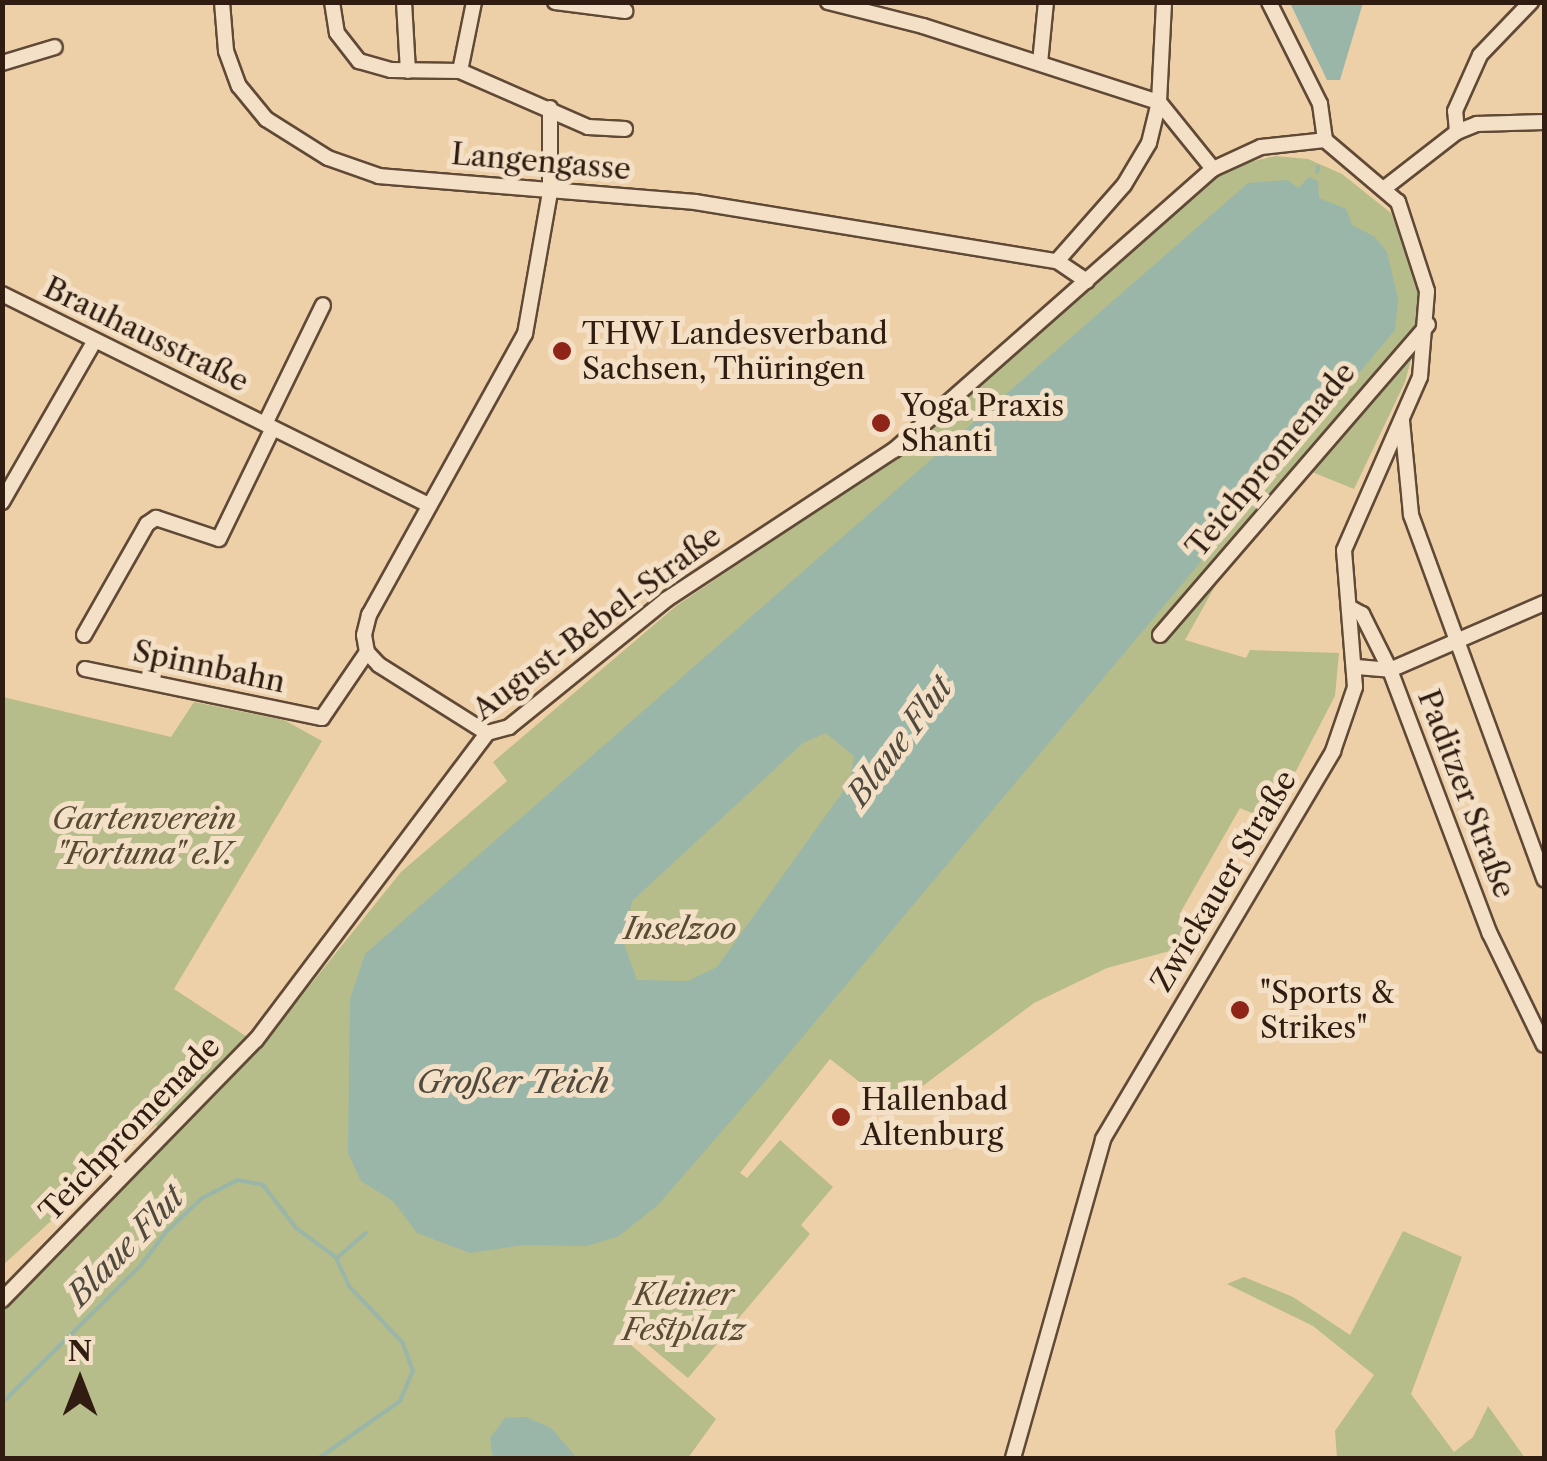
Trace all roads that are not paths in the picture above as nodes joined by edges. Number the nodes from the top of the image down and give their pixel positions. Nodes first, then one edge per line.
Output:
1 (222, 2) edge
2 (332, 2) edge
3 (404, 2) edge
4 (474, 2) edge
5 (555, 2) edge
6 (828, 2) edge
7 (1046, 2) edge
8 (1164, 2) edge
9 (1270, 2) edge
10 (1531, 2) edge
11 (625, 11) dead end
12 (54, 47) dead end
13 (2, 63) edge
14 (1040, 63) junction
15 (408, 71) junction
16 (460, 72) junction
17 (1159, 102) junction
18 (550, 108) junction
19 (1544, 122) edge
20 (624, 129) dead end
21 (1457, 132) junction
22 (1325, 140) junction
23 (1213, 169) junction
24 (1386, 186) junction
25 (550, 192) junction
26 (1057, 261) junction
27 (1086, 281) junction
28 (2, 294) edge
29 (322, 305) dead end
30 (1428, 325) junction
31 (94, 342) junction
32 (1402, 420) junction
33 (269, 426) junction
34 (2, 502) edge
35 (429, 505) junction
36 (1544, 603) edge
37 (1351, 608) junction
38 (84, 635) dead end
39 (1160, 636) dead end
40 (1458, 643) junction
41 (366, 652) junction
42 (1357, 667) junction
43 (86, 669) dead end
44 (1390, 670) junction
45 (488, 733) junction
46 (1544, 879) edge
47 (256, 1040) joint
48 (1544, 1045) edge
49 (2, 1300) edge
50 (1013, 1458) edge

1 - 25 street, Langengasse
2 - 15 street
3 - 15 street
4 - 16 street
5 - 11 street
6 - 14 street
7 - 14 street
8 - 17 street
9 - 22 street
10 - 21 street
12 - 13 street
14 - 17 street
15 - 16 street
16 - 18 street
17 - 23 street
17 - 26 street
18 - 20 street
18 - 25 street
19 - 21 street
21 - 24 street
22 - 23 street, August-Bebel-Straße
22 - 24 street
23 - 27 street, August-Bebel-Straße
24 - 30 street, Zwickauer Straße
25 - 26 street, Langengasse
25 - 35 street
26 - 27 street
27 - 45 street, August-Bebel-Straße
28 - 31 street, Brauhausstraße
29 - 33 street, Brauhausstraße
30 - 32 street, Zwickauer Straße
30 - 39 street, Teichpromenade
31 - 33 street, Brauhausstraße
31 - 34 street
32 - 37 street, Zwickauer Straße
32 - 40 street
33 - 35 street, Brauhausstraße
33 - 38 street
35 - 41 street
36 - 40 street
37 - 42 street, Zwickauer Straße
37 - 44 street, Paditzer Straße
40 - 44 street
40 - 46 street
41 - 43 street, Spinnbahn
41 - 45 street
42 - 44 street, Paditzer Straße
42 - 50 street, Zwickauer Straße
44 - 48 street, Paditzer Straße
45 - 47 street, August-Bebel-Straße
47 - 49 street, Teichpromenade

